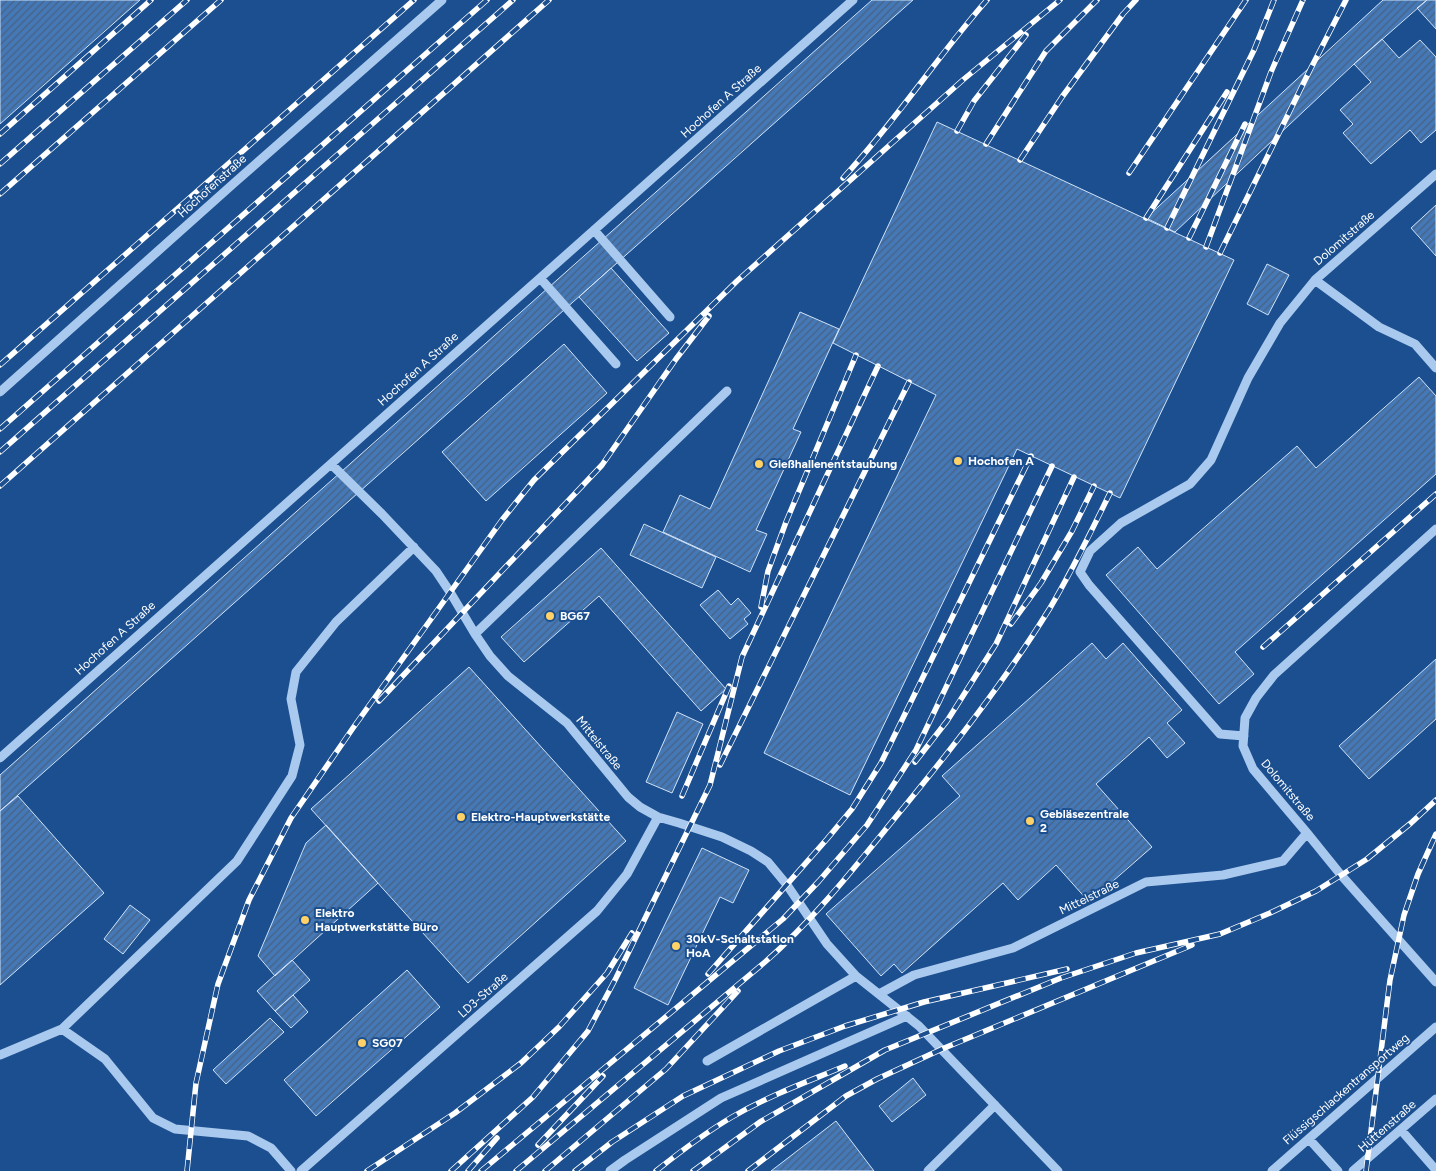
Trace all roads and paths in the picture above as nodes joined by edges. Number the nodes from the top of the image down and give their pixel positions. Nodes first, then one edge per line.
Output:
1 (442, 0) edge
2 (853, 0) edge
3 (1436, 174) edge
4 (594, 230) junction
5 (540, 278) junction
6 (1315, 280) junction
7 (670, 317) dead end
8 (616, 364) dead end
9 (1436, 368) edge
10 (727, 391) dead end
11 (0, 392) edge
12 (331, 464) junction
13 (1436, 530) edge
14 (414, 547) junction
15 (475, 634) junction
16 (1244, 736) junction
17 (0, 758) edge
18 (658, 817) junction
19 (1307, 833) junction
20 (856, 976) junction
21 (1436, 982) edge
22 (879, 994) junction
23 (907, 1016) junction
24 (1436, 1026) edge
25 (62, 1029) junction
26 (0, 1055) edge
27 (707, 1061) dead end
28 (1436, 1099) edge
29 (995, 1105) junction
30 (1401, 1130) junction
31 (1309, 1139) junction
32 (1436, 1170) edge
33 (291, 1171) edge
34 (301, 1171) edge
35 (610, 1171) edge
36 (928, 1171) edge
37 (1058, 1171) edge
38 (1272, 1171) edge
39 (1338, 1171) edge
40 (1354, 1171) edge

1 - 11 street, Hochofenstraße
2 - 4 street, Hochofen A Straße
3 - 6 street, Dolomitstraße
4 - 5 street, Hochofen A Straße
4 - 7 street
5 - 8 street
5 - 12 street, Hochofen A Straße
6 - 9 street, Dolomitstraße
6 - 16 street
10 - 15 street
12 - 14 street, Mittelstraße
12 - 17 street, Hochofen A Straße
13 - 16 street, Dolomitstraße
14 - 15 street, Mittelstraße
14 - 25 street
15 - 18 street, Mittelstraße
16 - 19 street, Dolomitstraße
18 - 20 street, Mittelstraße
18 - 34 street, LD3-Straße
19 - 21 street, Dolomitstraße
19 - 22 street, Mittelstraße
20 - 22 street, Mittelstraße
20 - 27 street
22 - 23 street, Mittelstraße
23 - 29 street, Mittelstraße
23 - 35 street
24 - 31 street, Flüssigschlackentransportweg
25 - 26 street
25 - 33 street
28 - 30 street, Hüttenstraße
29 - 36 street
29 - 37 street, Mittelstraße
30 - 32 street
30 - 40 street, Hüttenstraße
31 - 38 street, Flüssigschlackentransportweg
31 - 39 street

